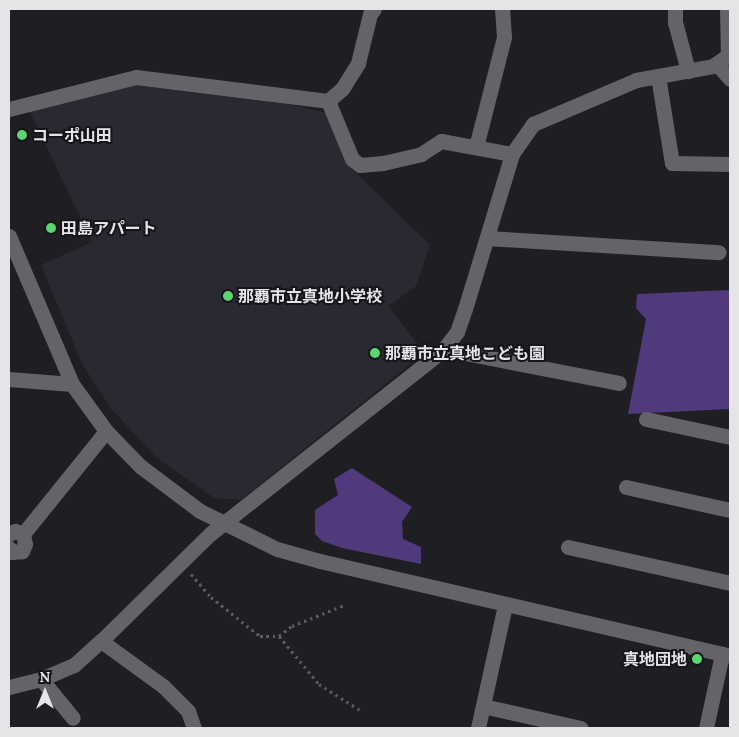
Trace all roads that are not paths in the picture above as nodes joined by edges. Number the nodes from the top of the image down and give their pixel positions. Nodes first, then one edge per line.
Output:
1 (374, 9) edge
2 (502, 9) edge
3 (675, 9) edge
4 (727, 9) edge
5 (725, 58) edge
6 (688, 71) junction
7 (658, 76) junction
8 (730, 80) edge
9 (328, 101) junction
10 (9, 109) edge
11 (476, 147) junction
12 (512, 154) junction
13 (730, 164) edge
14 (9, 236) edge
15 (487, 238) junction
16 (719, 252) dead end
17 (444, 349) junction
18 (9, 379) edge
19 (619, 383) dead end
20 (72, 384) junction
21 (646, 419) dead end
22 (106, 431) junction
23 (730, 437) edge
24 (626, 487) dead end
25 (730, 510) edge
26 (222, 523) junction
27 (16, 534) edge
28 (568, 547) dead end
29 (9, 548) edge
30 (730, 583) edge
31 (505, 605) junction
32 (101, 641) junction
33 (726, 655) edge
34 (41, 680) junction
35 (9, 687) edge
36 (482, 706) junction
37 (73, 718) dead end
38 (194, 728) edge
39 (478, 728) edge
40 (581, 728) edge
41 (706, 728) edge

1 - 9 street
2 - 11 street
3 - 6 street
4 - 5 street
5 - 6 street
5 - 8 street
6 - 7 street
7 - 12 street
7 - 13 street
9 - 10 street
9 - 11 street
11 - 12 street
12 - 15 street
14 - 20 street
15 - 16 street
15 - 17 street
17 - 19 street
17 - 26 street
18 - 20 street
20 - 22 street
21 - 23 street
22 - 26 street
22 - 27 street
24 - 25 street
26 - 31 street
26 - 32 street
27 - 29 street
28 - 30 street
31 - 33 street
31 - 36 street
32 - 34 street
32 - 38 street
33 - 41 street
34 - 35 street
34 - 37 street
36 - 39 street
36 - 40 street

